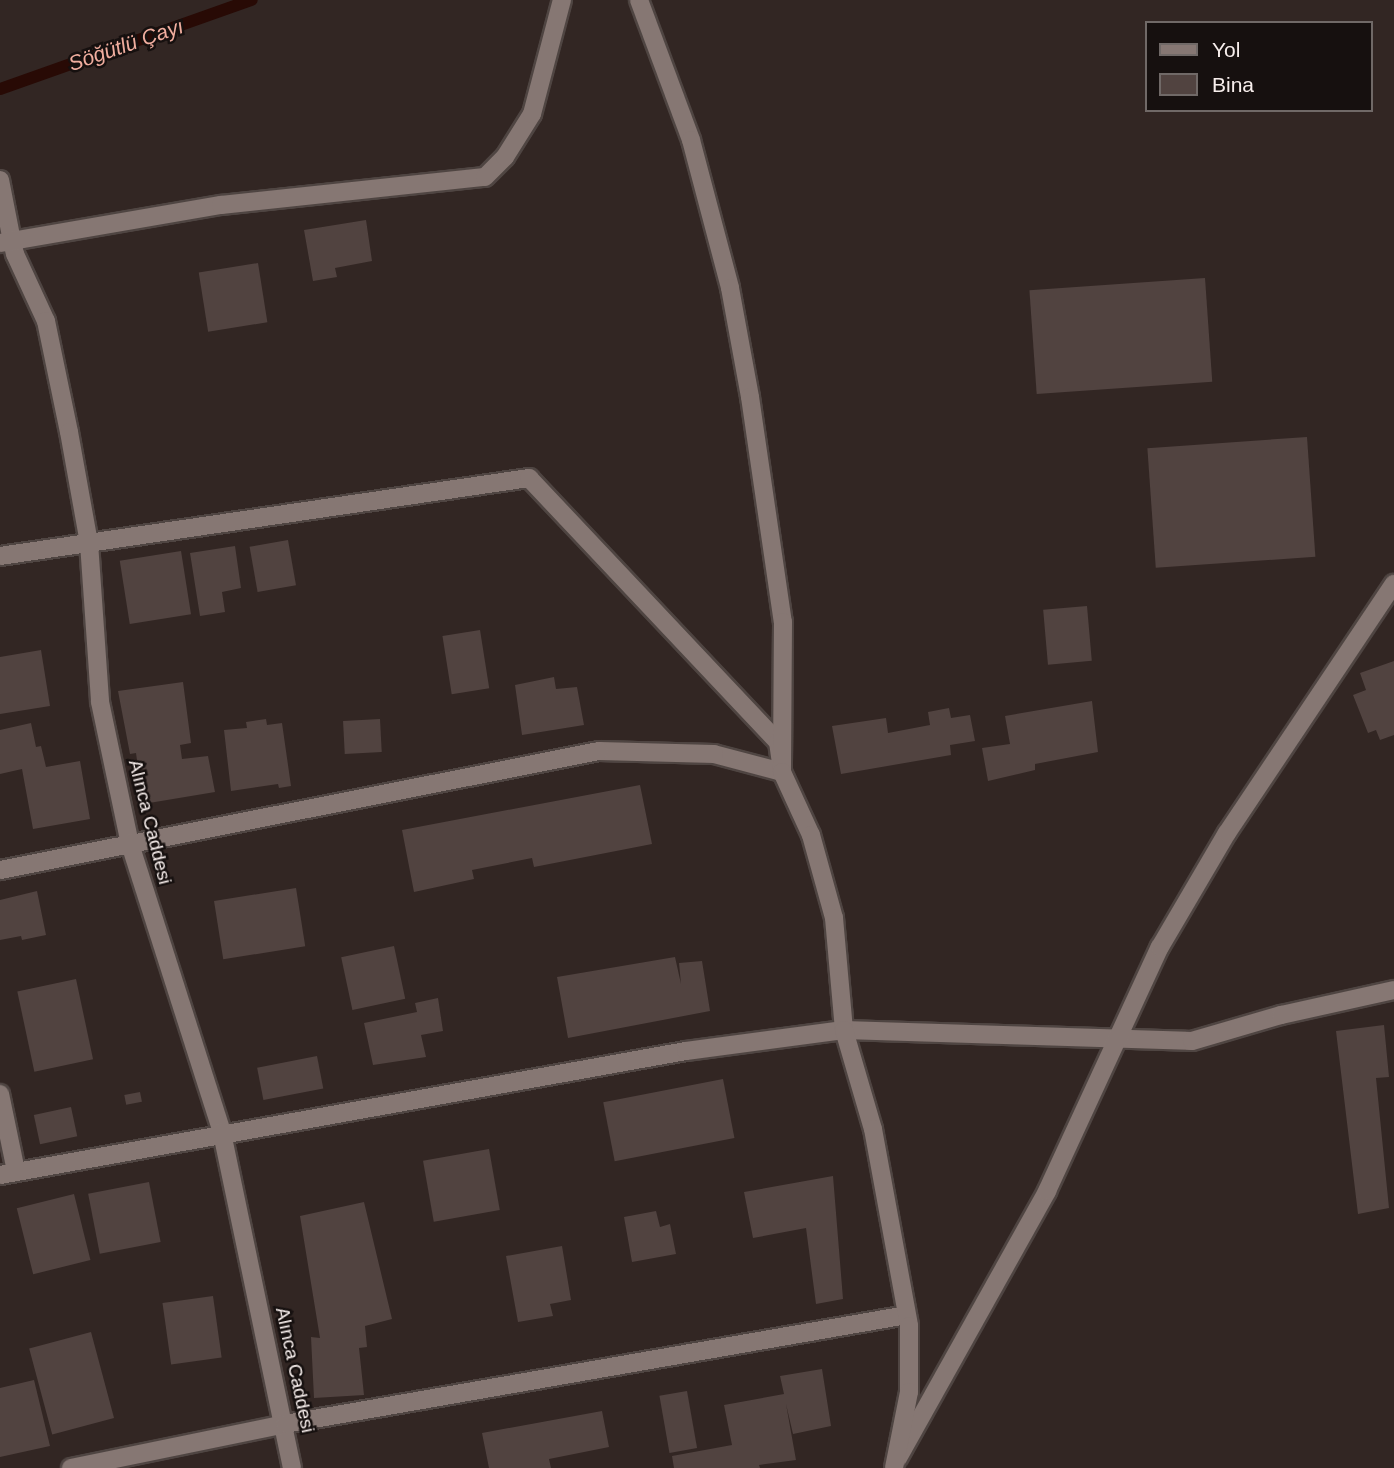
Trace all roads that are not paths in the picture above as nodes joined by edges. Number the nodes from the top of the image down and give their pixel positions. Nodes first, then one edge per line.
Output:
1 (562, 0) edge
2 (639, 0) edge
3 (0, 180) edge
4 (6, 242) edge
5 (89, 543) junction
6 (0, 556) edge
7 (1394, 584) edge
8 (782, 772) junction
9 (130, 844) junction
10 (0, 870) edge
11 (1394, 990) edge
12 (844, 1030) junction
13 (1117, 1039) junction
14 (0, 1094) edge
15 (222, 1133) junction
16 (8, 1173) edge
17 (907, 1315) junction
18 (285, 1424) junction
19 (895, 1464) edge
20 (71, 1468) edge
21 (292, 1468) edge

1 - 4 street
2 - 8 street
3 - 4 street, Alınca Caddesi
4 - 5 street, Alınca Caddesi
5 - 6 street
5 - 8 street
5 - 9 street, Alınca Caddesi
7 - 13 street
8 - 9 street
8 - 12 street
9 - 10 street
9 - 15 street, Alınca Caddesi
11 - 13 street
12 - 13 street
12 - 15 street
12 - 17 street
13 - 19 street
14 - 16 street
15 - 16 street
15 - 18 street, Alınca Caddesi
17 - 18 street
17 - 19 street
18 - 20 street
18 - 21 street, Alınca Caddesi

